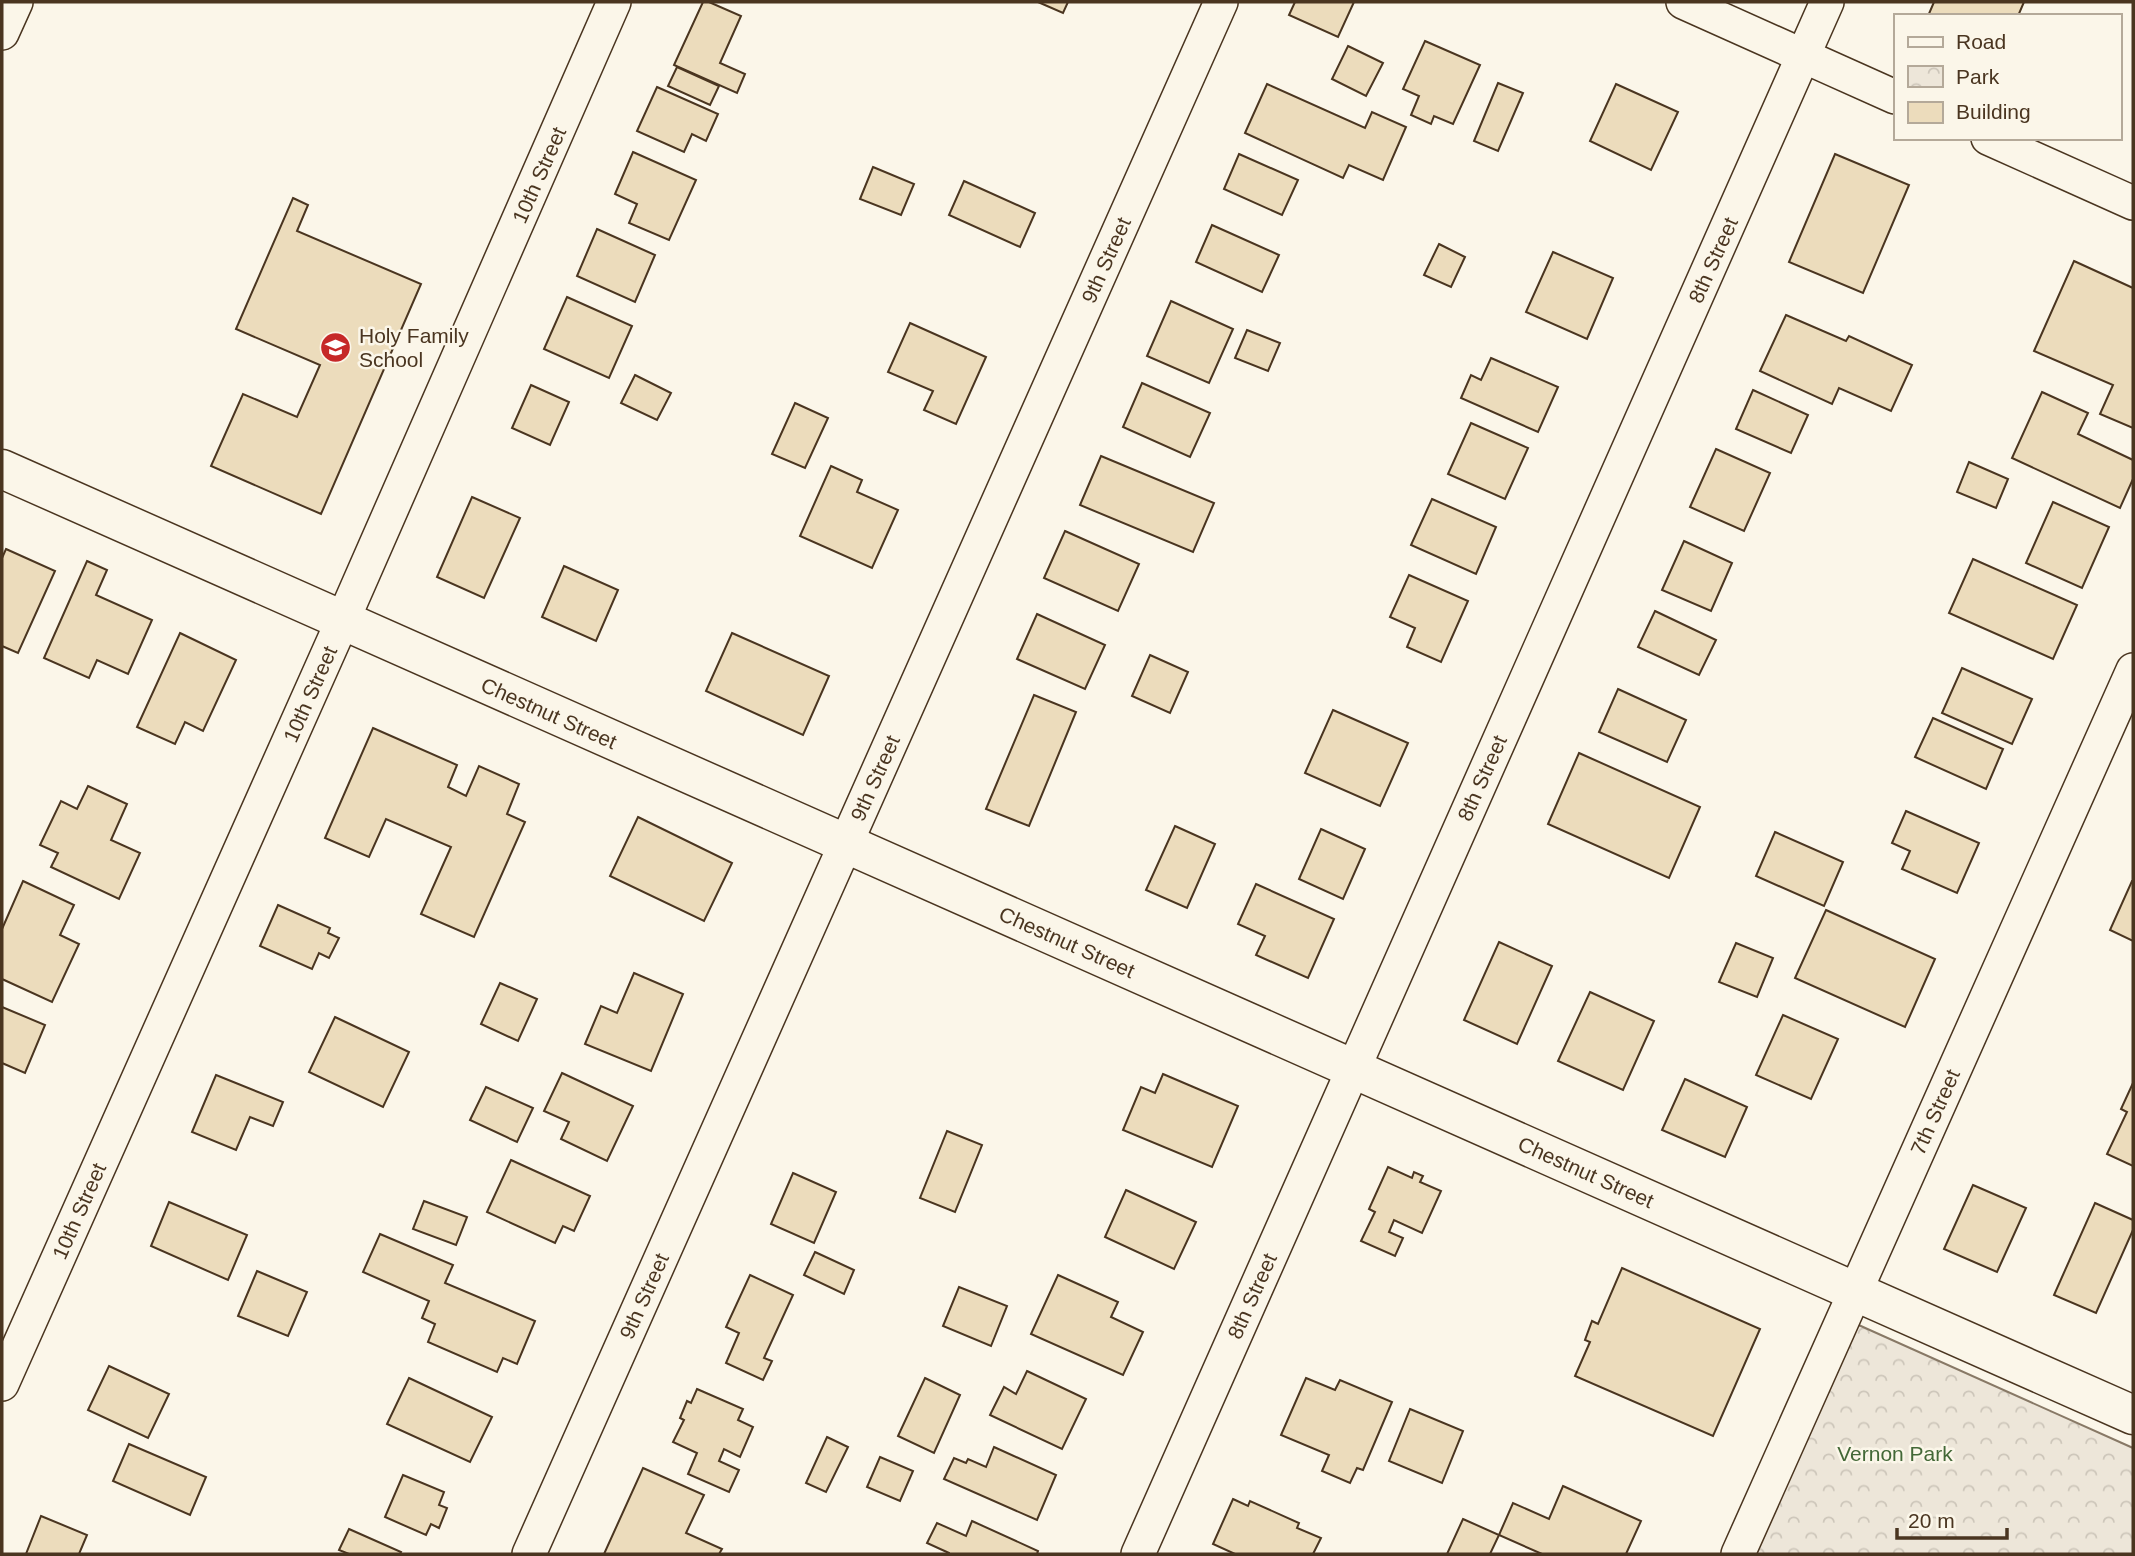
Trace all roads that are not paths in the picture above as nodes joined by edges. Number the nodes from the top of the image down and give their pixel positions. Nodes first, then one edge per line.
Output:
1 (16, 2) edge
2 (614, 2) edge
3 (1222, 2) edge
4 (1683, 2) edge
5 (1827, 2) edge
6 (2, 33) edge
7 (1804, 56) junction
8 (1894, 97) edge
9 (1992, 140) edge
10 (2133, 203) edge
11 (2, 470) edge
12 (342, 622) junction
13 (2133, 670) edge
14 (845, 845) junction
15 (1354, 1068) junction
16 (1855, 1292) junction
17 (2, 1384) edge
18 (2133, 1415) edge
19 (528, 1554) edge
20 (1138, 1554) edge
21 (1738, 1554) edge

1 - 6 street
2 - 12 street, 10th Street
3 - 14 street, 9th Street
4 - 7 street
5 - 7 street, 8th Street
7 - 8 street
7 - 15 street, 8th Street
9 - 10 street
11 - 12 street, Chestnut Street
12 - 14 street, Chestnut Street
12 - 17 street, 10th Street
13 - 16 street, 7th Street
14 - 15 street, Chestnut Street
14 - 19 street, 9th Street
15 - 16 street, Chestnut Street
15 - 20 street, 8th Street
16 - 18 street, Chestnut Street
16 - 21 street, 7th Street

